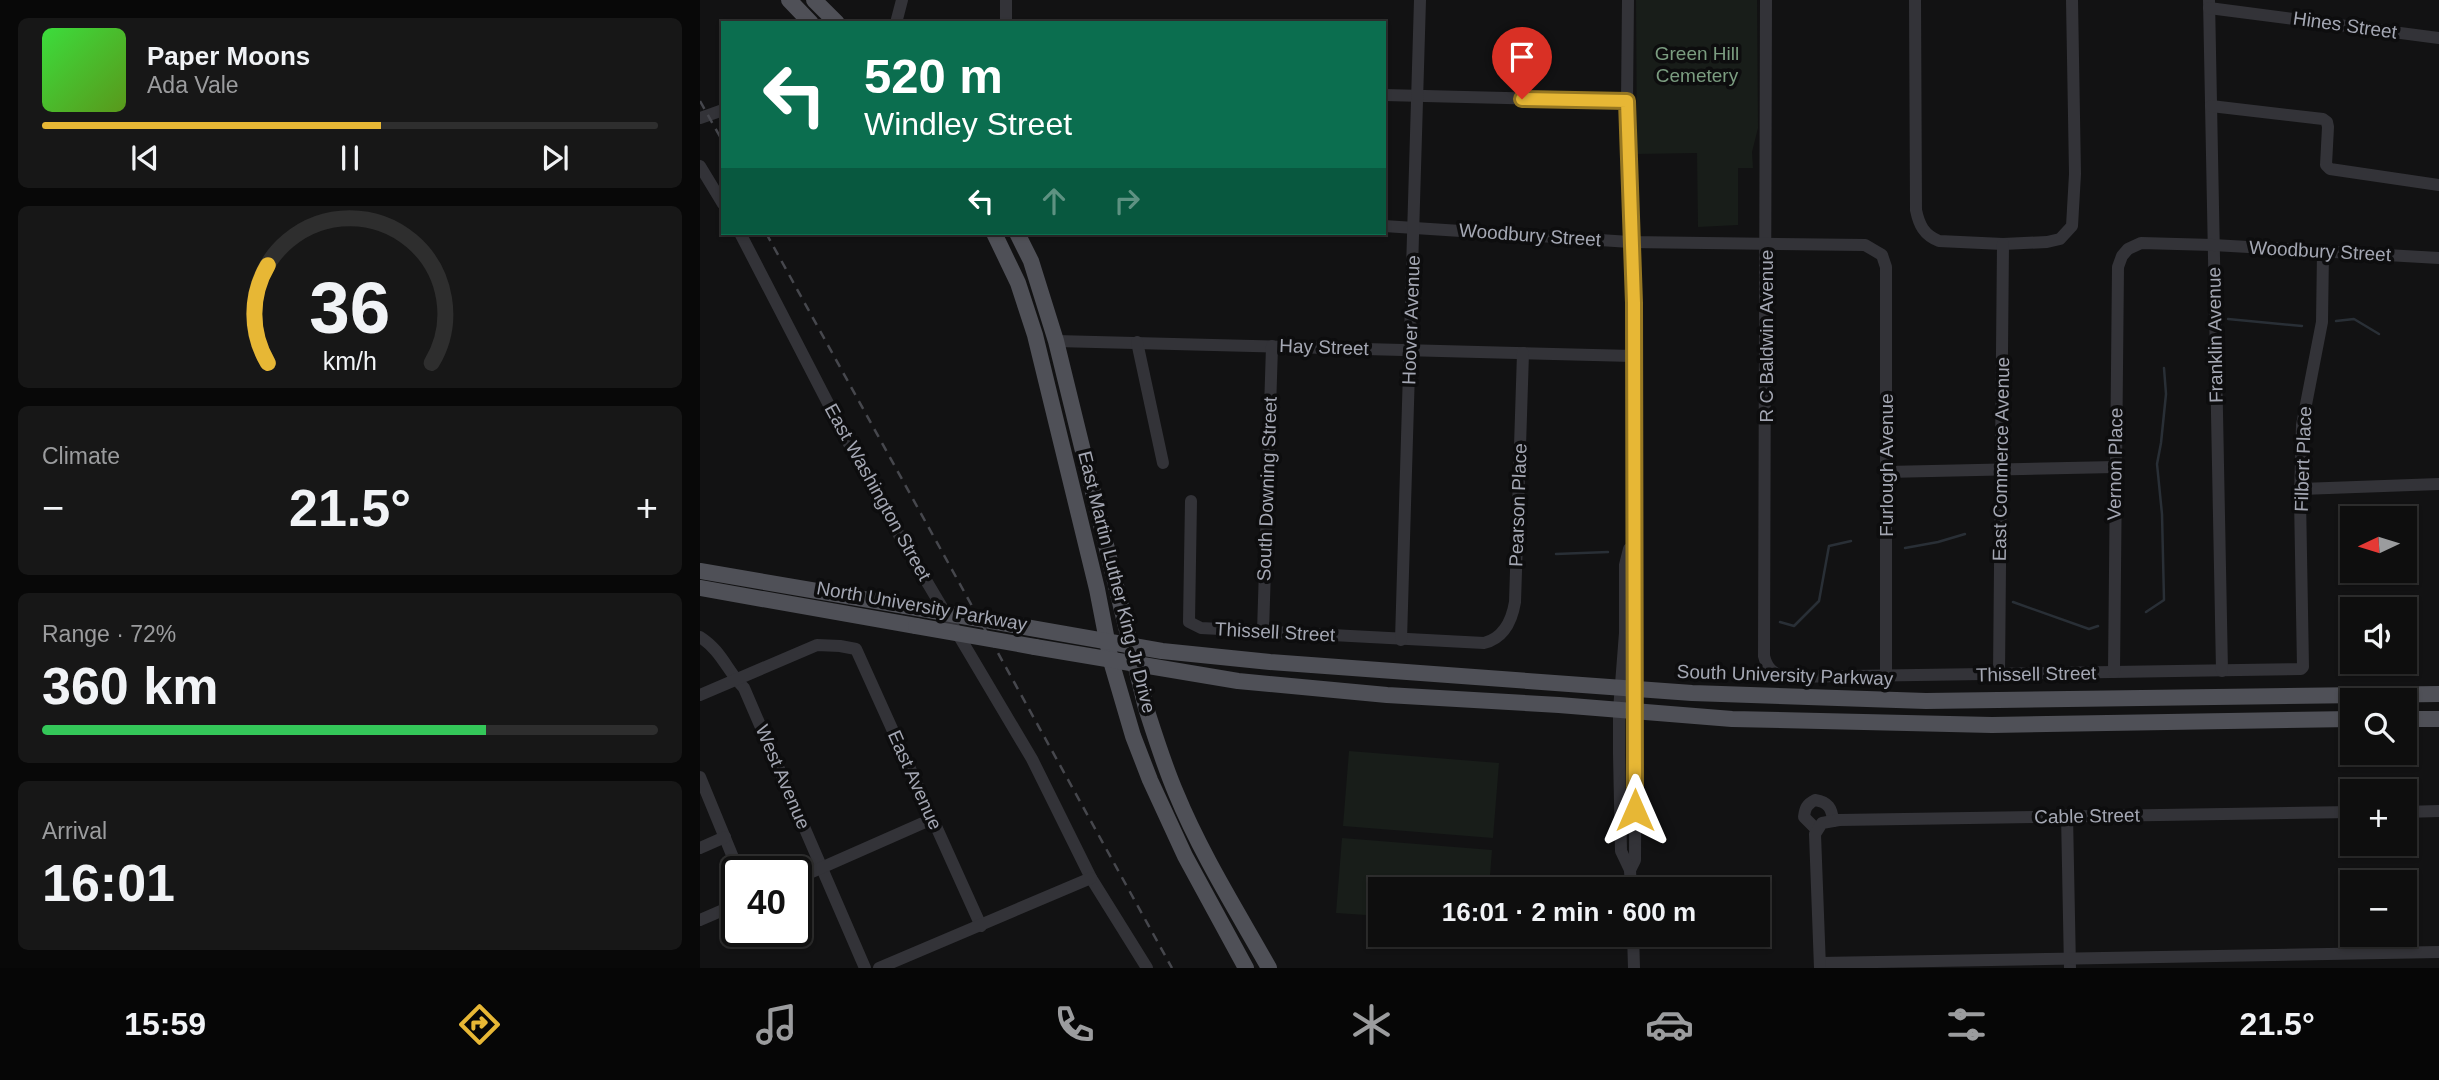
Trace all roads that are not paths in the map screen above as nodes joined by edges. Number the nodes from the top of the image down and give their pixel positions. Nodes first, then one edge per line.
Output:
1 (789, 0) edge
2 (814, 0) edge
3 (902, 0) edge
4 (1006, 0) edge
5 (1420, 0) edge
6 (1628, 0) edge
7 (1766, 0) edge
8 (1915, 0) edge
9 (2072, 0) edge
10 (2209, 4) edge
11 (809, 21) edge
12 (835, 21) edge
13 (896, 21) edge
14 (1006, 21) edge
15 (2439, 38) edge
16 (1386, 95) edge
17 (1417, 96) junction
18 (1627, 101) junction
19 (2211, 106) junction
20 (721, 111) edge
21 (700, 118) edge
22 (700, 166) edge
23 (2439, 185) edge
24 (720, 199) edge
25 (1386, 226) edge
26 (1413, 227) junction
27 (741, 235) edge
28 (994, 235) edge
29 (1018, 235) edge
30 (1630, 242) junction
31 (1767, 244) junction
32 (2003, 244) junction
33 (2213, 245) junction
34 (2323, 252) junction
35 (1882, 255) joint
36 (2122, 256) joint
37 (2439, 258) edge
38 (1056, 341) junction
39 (1137, 342) junction
40 (1272, 346) junction
41 (1410, 350) junction
42 (1523, 353) junction
43 (1633, 356) junction
44 (1163, 463) dead end
45 (2115, 467) junction
46 (2001, 470) junction
47 (1886, 472) junction
48 (2439, 484) edge
49 (2301, 489) junction
50 (1191, 501) dead end
51 (700, 571) edge
52 (700, 588) edge
53 (1263, 632) junction
54 (700, 637) edge
55 (1401, 640) junction
56 (1107, 641) junction
57 (1484, 643) joint
58 (1132, 646) junction
59 (1111, 661) junction
60 (1136, 665) junction
61 (2303, 667) joint
62 (1769, 670) joint
63 (2222, 671) junction
64 (2114, 672) junction
65 (1999, 674) junction
66 (1886, 676) junction
67 (736, 680) junction
68 (1629, 690) junction
69 (2439, 694) edge
70 (700, 695) edge
71 (1628, 711) junction
72 (2340, 719) edge
73 (2417, 719) edge
74 (2439, 719) edge
75 (700, 777) edge
76 (2439, 811) edge
77 (2340, 812) edge
78 (2417, 812) edge
79 (2067, 816) junction
80 (932, 819) junction
81 (725, 837) junction
82 (700, 848) edge
83 (732, 856) edge
84 (822, 867) junction
85 (812, 872) edge
86 (1630, 877) edge
87 (1091, 878) junction
88 (721, 911) edge
89 (700, 920) edge
90 (981, 926) junction
91 (1633, 947) edge
92 (2439, 952) edge
93 (2070, 963) edge
94 (1820, 966) edge
95 (865, 968) edge
96 (879, 968) edge
97 (1147, 968) edge
98 (1246, 968) edge
99 (1269, 968) edge
100 (1634, 968) edge

1 - 11 main road
2 - 12 main road
3 - 13 street
4 - 14 street
5 - 17 street, Hoover Avenue
6 - 18 street
7 - 31 street, R C Baldwin Avenue
8 - 32 street
9 - 32 street
10 - 15 street, Hines Street
10 - 19 street, Franklin Avenue
16 - 17 street
17 - 18 street
17 - 26 street, Hoover Avenue
18 - 30 street
19 - 23 street
19 - 33 street, Franklin Avenue
20 - 21 street
22 - 24 street
25 - 26 street, Woodbury Street
26 - 30 street, Woodbury Street
26 - 41 street, Hoover Avenue
27 - 87 street, East Washington Street
28 - 56 main road, East Martin Luther King Jr Drive
29 - 38 main road, East Martin Luther King Jr Drive
30 - 31 street, Woodbury Street
30 - 43 street
31 - 35 street, Woodbury Street
31 - 62 street, R C Baldwin Avenue
32 - 46 street, East Commerce Avenue
33 - 34 street, Woodbury Street
33 - 36 street, Woodbury Street
33 - 63 street, Franklin Avenue
34 - 37 street, Woodbury Street
34 - 49 street, Filbert Place
35 - 47 street, Furlough Avenue
36 - 45 street, Vernon Place
38 - 39 street, Hay Street
38 - 58 main road, East Martin Luther King Jr Drive
39 - 40 street, Hay Street
39 - 44 street
40 - 41 street, Hay Street
40 - 53 street, South Downing Street
41 - 42 street, Hay Street
41 - 55 street, Hoover Avenue
42 - 43 street, Hay Street
42 - 57 street, Pearson Place
43 - 68 street
45 - 46 street
45 - 64 street, Vernon Place
46 - 47 street
46 - 65 street, East Commerce Avenue
47 - 66 street, Furlough Avenue
48 - 49 street
49 - 61 street, Filbert Place
50 - 53 street, Thissell Street
51 - 56 main road, North University Parkway, bridge
52 - 59 main road, North University Parkway, bridge
53 - 55 street, Thissell Street
54 - 67 street, West Avenue
55 - 57 street, Thissell Street
56 - 58 main road, North University Parkway
56 - 59 main road, East Martin Luther King Jr Drive
58 - 60 main road, East Martin Luther King Jr Drive
58 - 68 main road, South University Parkway
59 - 60 main road, North University Parkway
59 - 98 main road, East Martin Luther King Jr Drive
60 - 71 main road
60 - 99 main road, East Martin Luther King Jr Drive
61 - 63 street, Thissell Street
62 - 66 street, Thissell Street
63 - 64 street, Thissell Street
64 - 65 street, Thissell Street
65 - 66 street, Thissell Street
67 - 70 street
67 - 80 street, East Avenue
67 - 84 street, West Avenue
68 - 69 main road, South University Parkway
68 - 71 street
71 - 72 main road
71 - 86 street
73 - 74 main road
75 - 81 street
76 - 78 street
77 - 79 street, Cable Street
79 - 93 street
79 - 94 street, Cable Street
80 - 84 street
80 - 90 street, East Avenue
81 - 82 street
81 - 83 street
84 - 85 street
84 - 95 street, West Avenue
87 - 90 street
87 - 97 street, East Washington Street
88 - 89 street
90 - 96 street
91 - 100 street
92 - 93 street
93 - 94 street

